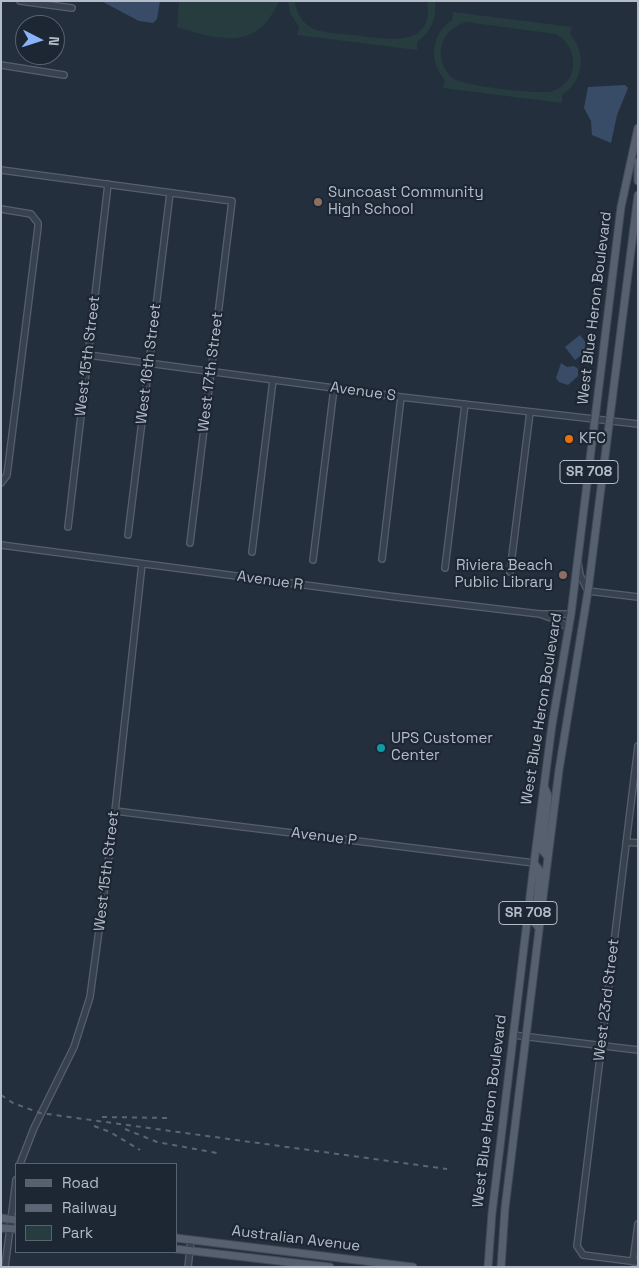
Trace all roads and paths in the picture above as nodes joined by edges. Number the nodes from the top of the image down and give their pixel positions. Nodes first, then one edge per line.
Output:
1 (20, 1) edge
2 (72, 8) dead end
3 (1, 65) edge
4 (64, 75) dead end
5 (638, 128) edge
6 (638, 162) edge
7 (1, 170) edge
8 (638, 181) edge
9 (108, 184) junction
10 (170, 193) junction
11 (638, 195) edge
12 (1, 209) edge
13 (88, 355) junction
14 (149, 364) junction
15 (211, 372) junction
16 (273, 380) junction
17 (334, 388) junction
18 (402, 397) junction
19 (465, 404) junction
20 (530, 412) junction
21 (596, 420) junction
22 (609, 421) junction
23 (638, 424) edge
24 (2, 482) edge
25 (68, 527) dead end
26 (128, 535) dead end
27 (190, 543) dead end
28 (1, 545) edge
29 (252, 552) dead end
30 (382, 559) dead end
31 (313, 560) dead end
32 (578, 561) junction
33 (142, 564) junction
34 (445, 568) dead end
35 (510, 572) dead end
36 (588, 591) junction
37 (638, 597) edge
38 (540, 614) junction
39 (571, 614) junction
40 (569, 629) junction
41 (638, 746) edge
42 (544, 785) junction
43 (114, 811) junction
44 (626, 842) junction
45 (638, 843) edge
46 (548, 857) junction
47 (534, 863) junction
48 (539, 928) junction
49 (513, 1036) junction
50 (526, 1037) junction
51 (602, 1045) junction
52 (638, 1050) edge
53 (20, 1163) edge
54 (15, 1193) edge
55 (1, 1218) edge
56 (13, 1219) edge
57 (638, 1224) edge
58 (9, 1228) edge
59 (178, 1238) edge
60 (191, 1240) junction
61 (178, 1249) edge
62 (190, 1251) junction
63 (636, 1262) edge
64 (5, 1267) edge
65 (188, 1267) edge
66 (330, 1267) edge
67 (414, 1267) edge
68 (488, 1267) edge
69 (502, 1267) edge

1 - 2 street
3 - 4 street
5 - 21 main road, West Blue Heron Boulevard / SR 708
6 - 8 main road
7 - 9 street
9 - 10 street
9 - 13 street, West 15th Street
10 - 14 street, West 16th Street
10 - 15 street, West 17th Street
11 - 22 main road, West Blue Heron Boulevard / SR 708
12 - 24 street
13 - 14 street, Avenue S
13 - 25 street, West 15th Street
14 - 15 street, Avenue S
14 - 26 street, West 16th Street
15 - 16 street, Avenue S
15 - 27 street, West 17th Street
16 - 17 street, Avenue S
16 - 29 street
17 - 18 street, Avenue S
17 - 31 street
18 - 19 street, Avenue S
18 - 30 street
19 - 20 street, Avenue S
19 - 34 street
20 - 21 street, Avenue S
20 - 35 street
21 - 22 street, Avenue S
21 - 32 main road, West Blue Heron Boulevard / SR 708
22 - 23 street, Avenue S
22 - 36 main road, West Blue Heron Boulevard / SR 708
28 - 33 street, Avenue R
32 - 36 street
32 - 39 main road, West Blue Heron Boulevard / SR 708
33 - 38 street, Avenue R
33 - 43 street, West 15th Street
36 - 37 street
36 - 46 main road, West Blue Heron Boulevard / SR 708
38 - 39 street, Avenue R
38 - 40 street, Avenue R
39 - 40 main road, West Blue Heron Boulevard / SR 708
40 - 42 main road, West Blue Heron Boulevard / SR 708
41 - 44 street, West 23rd Street
42 - 46 main road
42 - 47 main road, West Blue Heron Boulevard / SR 708
43 - 47 street, Avenue P
43 - 53 street, West 15th Street
44 - 45 street
44 - 51 street, West 23rd Street
46 - 48 main road, West Blue Heron Boulevard / SR 708
47 - 48 main road
47 - 49 main road, West Blue Heron Boulevard / SR 708
48 - 50 main road, West Blue Heron Boulevard / SR 708
49 - 50 street
49 - 68 main road, West Blue Heron Boulevard / SR 708
50 - 51 street
50 - 69 main road, West Blue Heron Boulevard / SR 708
51 - 52 street
51 - 63 street, West 23rd Street
54 - 56 street
55 - 56 main road
56 - 58 street
57 - 63 street
58 - 64 street
59 - 60 main road, Australian Avenue
60 - 62 street
60 - 67 main road, Australian Avenue
61 - 62 main road, Australian Avenue
62 - 65 street
62 - 66 main road, Australian Avenue

